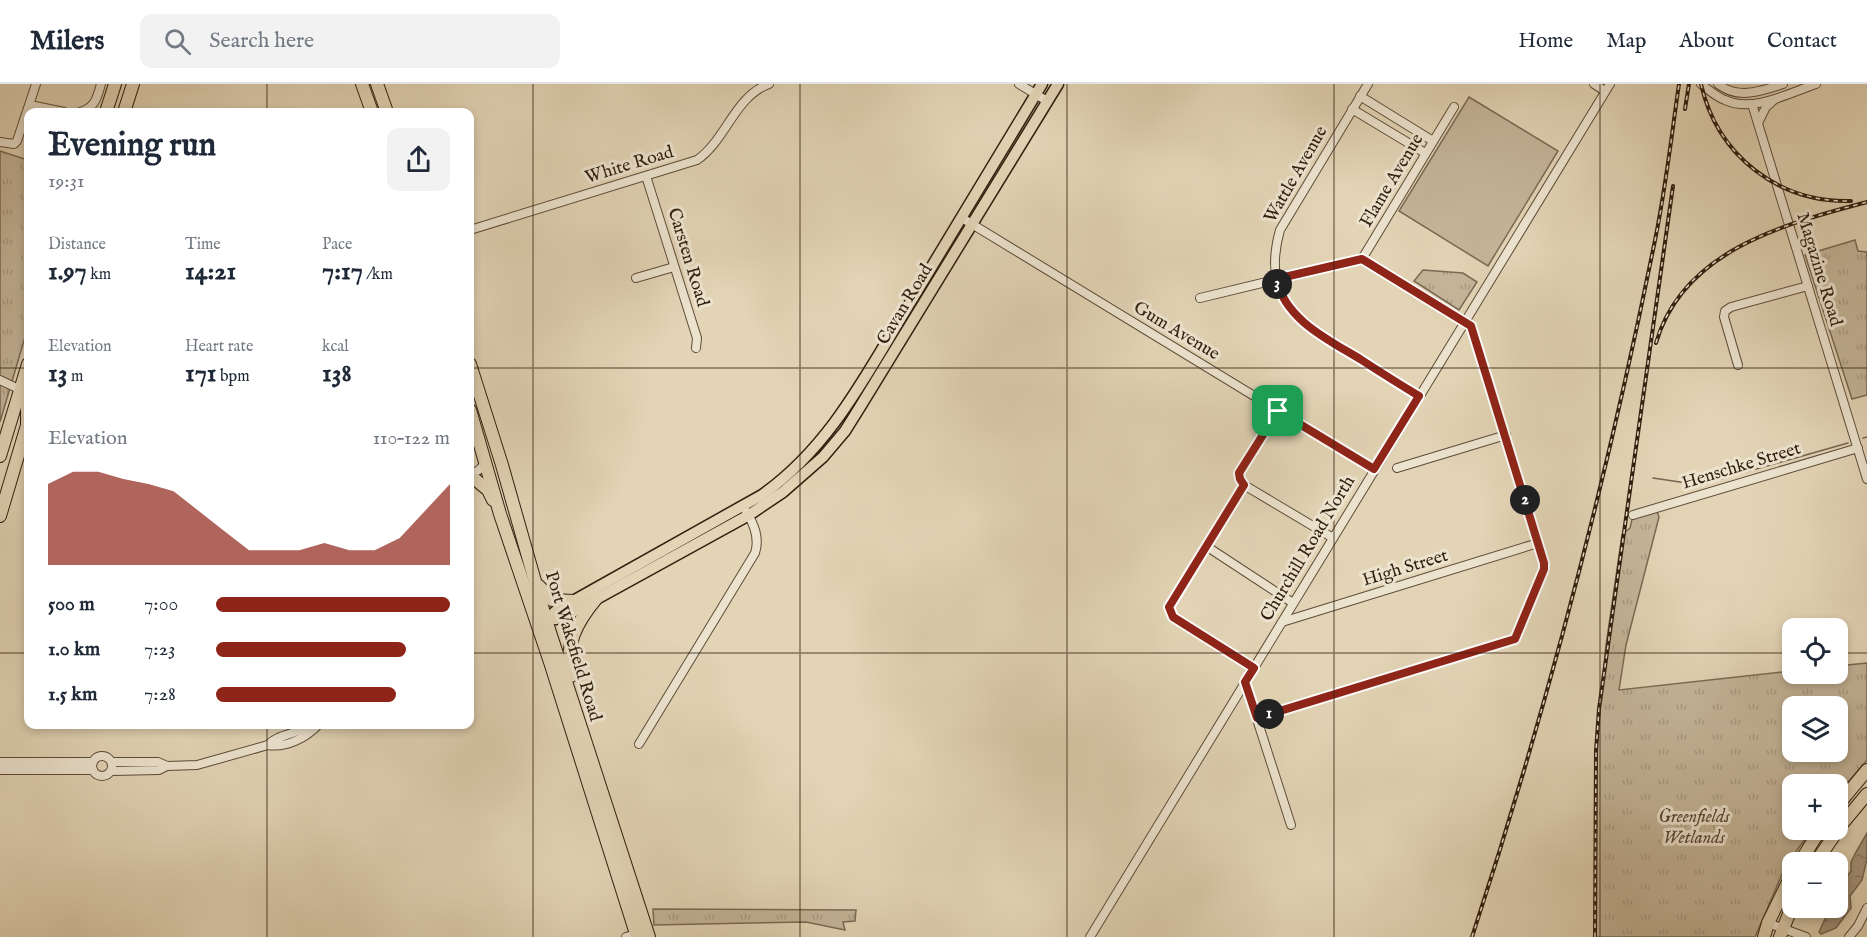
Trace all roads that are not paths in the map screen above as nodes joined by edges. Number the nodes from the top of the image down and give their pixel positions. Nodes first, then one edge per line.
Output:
1 (36, 84) edge
2 (101, 84) edge
3 (115, 84) edge
4 (133, 84) edge
5 (362, 84) edge
6 (377, 84) edge
7 (769, 84) edge
8 (1019, 84) edge
9 (1042, 84) edge
10 (1058, 84) edge
11 (1368, 84) edge
12 (1594, 84) edge
13 (1701, 84) edge
14 (1783, 84) edge
15 (1816, 84) edge
16 (1719, 85) edge
17 (1607, 87) edge
18 (1767, 89) junction
19 (1036, 94) junction
20 (1360, 96) junction
21 (1777, 97) junction
22 (1047, 101) junction
23 (1752, 104) junction
24 (30, 105) junction
25 (1454, 107) dead end
26 (29, 108) edge
27 (45, 108) edge
28 (90, 108) edge
29 (107, 108) edge
30 (125, 108) edge
31 (371, 108) edge
32 (386, 108) edge
33 (1352, 109) junction
34 (24, 123) edge
35 (1758, 123) junction
36 (1433, 141) junction
37 (0, 142) edge
38 (1425, 153) junction
39 (646, 176) junction
40 (962, 218) junction
41 (972, 224) junction
42 (474, 229) edge
43 (1362, 259) junction
44 (674, 267) junction
45 (636, 278) dead end
46 (1276, 279) junction
47 (1808, 286) junction
48 (918, 291) junction
49 (1200, 298) dead end
50 (920, 310) junction
51 (1465, 322) junction
52 (696, 348) dead end
53 (1738, 364) dead end
54 (868, 372) junction
55 (474, 376) edge
56 (879, 378) junction
57 (0, 380) edge
58 (24, 389) edge
59 (24, 392) edge
60 (1419, 396) junction
61 (1278, 411) junction
62 (474, 423) edge
63 (489, 426) junction
64 (1506, 435) junction
65 (24, 436) edge
66 (1858, 448) junction
67 (0, 456) edge
68 (488, 468) junction
69 (1397, 468) dead end
70 (1374, 469) junction
71 (474, 478) edge
72 (1867, 479) edge
73 (474, 481) edge
74 (1244, 485) junction
75 (746, 510) junction
76 (500, 514) junction
77 (1633, 515) dead end
78 (0, 516) edge
79 (1333, 538) junction
80 (1538, 543) junction
81 (1206, 546) junction
82 (518, 568) junction
83 (536, 583) junction
84 (596, 599) junction
85 (574, 601) junction
86 (1293, 603) junction
87 (546, 620) junction
88 (1282, 622) junction
89 (550, 662) junction
90 (1254, 668) junction
91 (1245, 682) junction
92 (1257, 718) junction
93 (302, 729) edge
94 (312, 729) edge
95 (583, 737) junction
96 (639, 744) dead end
97 (268, 745) junction
98 (0, 762) edge
99 (93, 766) junction
100 (112, 766) junction
101 (0, 770) edge
102 (1867, 770) edge
103 (1848, 793) edge
104 (1867, 794) edge
105 (611, 820) junction
106 (1291, 825) dead end
107 (609, 849) junction
108 (1823, 852) edge
109 (1782, 894) edge
110 (1867, 908) edge
111 (1787, 918) edge
112 (1768, 923) junction
113 (1781, 932) edge
114 (633, 936) edge
115 (649, 937) edge
116 (1090, 937) edge
117 (1764, 937) edge
118 (1806, 937) edge
119 (1849, 937) edge

1 - 24 street
2 - 28 street
3 - 29 highway
4 - 30 highway
5 - 31 highway
6 - 32 highway
7 - 39 street, White Road
8 - 19 street
9 - 19 main road, Cavan Road
10 - 22 main road, Cavan Road
11 - 20 street, Wattle Avenue
12 - 17 street
13 - 23 street
14 - 18 street
15 - 21 street
16 - 18 street
16 - 23 street
17 - 51 street, Churchill Road North
18 - 23 street
19 - 22 street
19 - 40 main road, Cavan Road
20 - 33 street, Wattle Avenue
20 - 36 street
21 - 23 street
21 - 35 street
22 - 41 main road, Cavan Road
23 - 35 street, Magazine Road
24 - 26 street
24 - 27 street
25 - 36 street, Flame Avenue
33 - 38 street
33 - 46 street, Wattle Avenue
34 - 37 street
35 - 47 street, Magazine Road
36 - 38 street, Flame Avenue
38 - 43 street, Flame Avenue
39 - 42 street, White Road
39 - 44 street, Carsten Road
40 - 41 street, Gum Avenue
40 - 48 main road, Cavan Road
41 - 50 main road, Cavan Road
41 - 61 street, Gum Avenue
43 - 46 street
43 - 51 street
44 - 45 street
44 - 52 street, Carsten Road
46 - 49 street
46 - 60 street, Wattle Avenue
47 - 53 street
47 - 66 street, Magazine Road
48 - 50 main road
48 - 54 main road, Cavan Road
50 - 56 main road, Cavan Road
51 - 60 street, Churchill Road North
51 - 64 street
54 - 56 main road
54 - 75 main road, Cavan Road
55 - 63 highway, Port Wakefield Road
56 - 75 main road, Cavan Road
57 - 58 street
59 - 67 highway
60 - 70 street, Churchill Road North
61 - 70 street, Gum Avenue
61 - 74 street
62 - 68 highway, Port Wakefield Road
63 - 68 highway
63 - 83 highway, Port Wakefield Road
64 - 69 street
64 - 80 street
65 - 78 highway
66 - 72 street, Magazine Road
66 - 77 street, Henschke Street
68 - 71 street
68 - 76 highway, Port Wakefield Road
70 - 79 street, Churchill Road North
73 - 76 highway
74 - 79 street
74 - 81 street
75 - 84 main road, Cavan Road
75 - 85 main road, Cavan Road
75 - 96 street
76 - 82 highway, Port Wakefield Road
79 - 86 street, Churchill Road North
80 - 88 street, High Street
80 - 92 street
81 - 86 street
81 - 90 street
82 - 87 highway
82 - 89 highway, Port Wakefield Road
83 - 85 highway
83 - 87 highway, Port Wakefield Road
84 - 87 main road, Cavan Road
84 - 95 highway
85 - 87 main road, Cavan Road
86 - 88 street, Churchill Road North
87 - 89 highway
87 - 95 highway, Port Wakefield Road
88 - 90 street, Churchill Road North
89 - 107 highway, Port Wakefield Road
90 - 91 street, Churchill Road North
91 - 92 street
91 - 116 street, Churchill Road North
92 - 106 street
93 - 97 street
94 - 97 street
95 - 105 highway, Port Wakefield Road
97 - 100 street
98 - 99 street
99 - 100 street
99 - 100 street
99 - 101 street
102 - 103 highway
104 - 108 highway
105 - 107 highway
105 - 115 highway, Port Wakefield Road
107 - 114 highway, Port Wakefield Road
109 - 112 highway
110 - 119 street
111 - 113 highway
112 - 113 street
112 - 117 highway
113 - 118 street

